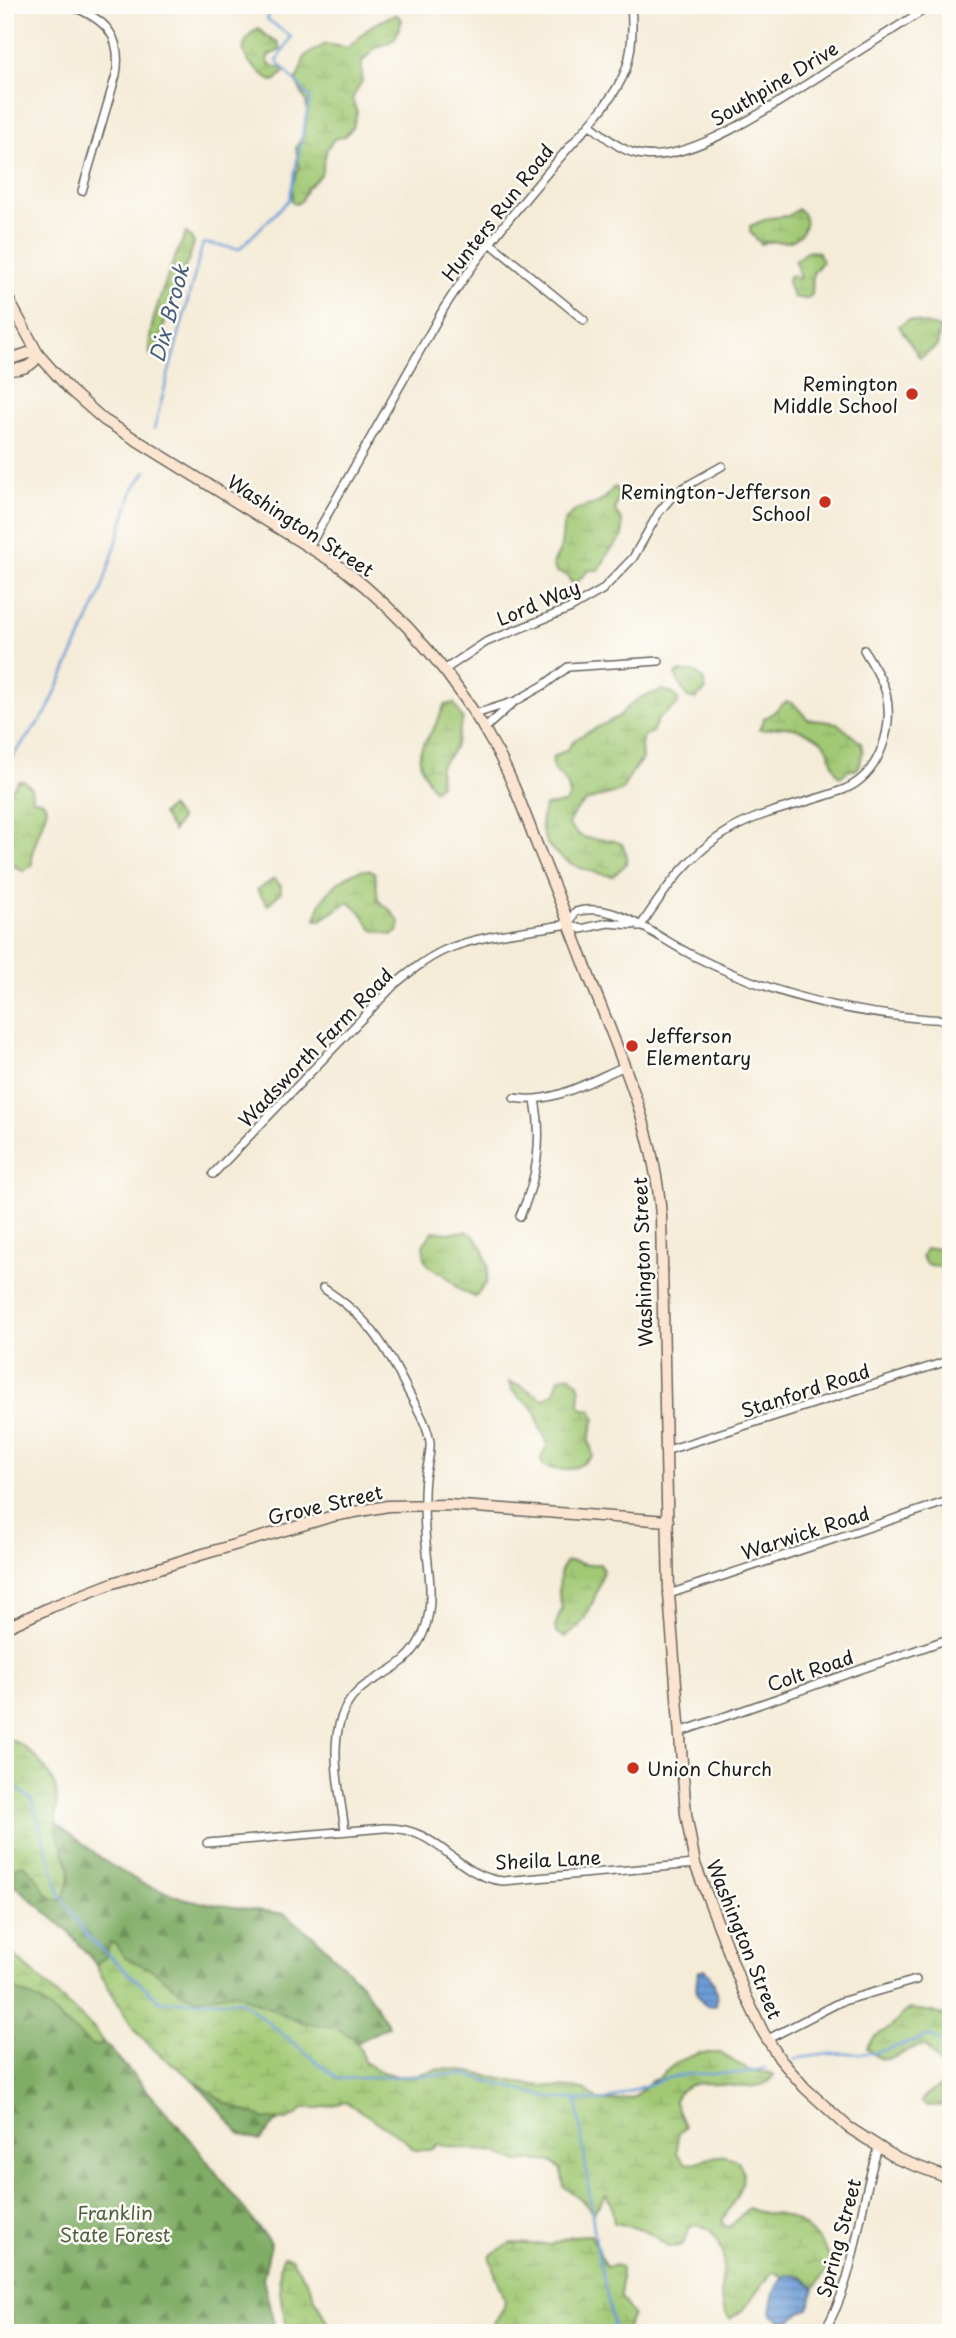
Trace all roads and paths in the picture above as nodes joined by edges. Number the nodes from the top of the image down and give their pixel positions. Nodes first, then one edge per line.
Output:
1 (69, 5) edge
2 (631, 5) edge
3 (932, 5) edge
4 (589, 124) junction
5 (82, 191) dead end
6 (489, 242) junction
7 (5, 293) edge
8 (584, 320) dead end
9 (38, 354) junction
10 (5, 361) edge
11 (5, 370) edge
12 (722, 466) dead end
13 (309, 547) junction
14 (864, 650) dead end
15 (659, 661) dead end
16 (444, 670) junction
17 (516, 701) junction
18 (475, 714) junction
19 (484, 729) junction
20 (569, 924) junction
21 (640, 927) junction
22 (951, 1020) edge
23 (625, 1066) junction
24 (514, 1098) dead end
25 (535, 1100) junction
26 (213, 1174) dead end
27 (520, 1216) dead end
28 (323, 1288) dead end
29 (951, 1360) edge
30 (668, 1450) junction
31 (951, 1500) edge
32 (425, 1505) junction
33 (668, 1521) junction
34 (670, 1594) junction
35 (5, 1628) edge
36 (951, 1638) edge
37 (680, 1732) junction
38 (345, 1831) junction
39 (207, 1843) dead end
40 (695, 1864) junction
41 (916, 1980) dead end
42 (768, 2039) junction
43 (878, 2148) junction
44 (951, 2179) edge
45 (823, 2333) edge

1 - 5 street
2 - 4 street, Hunters Run Road
3 - 4 street, Southpine Drive
4 - 6 street, Hunters Run Road
6 - 8 street
6 - 13 street, Hunters Run Road
7 - 9 main road, Washington Street
9 - 10 main road
9 - 11 main road
9 - 13 main road, Washington Street
12 - 16 street, Lord Way
13 - 16 main road, Washington Street
14 - 21 street
15 - 17 street
16 - 18 main road, Washington Street
17 - 18 street
17 - 19 street
18 - 19 main road, Washington Street
19 - 20 main road, Washington Street
20 - 21 street
20 - 21 street
20 - 23 main road, Washington Street
20 - 26 street, Wadsworth Farm Road
21 - 22 street
23 - 25 street
23 - 30 main road, Washington Street
24 - 25 street
25 - 27 street
28 - 32 street
29 - 30 street, Stanford Road
30 - 33 main road, Washington Street
31 - 34 street, Warwick Road
32 - 33 main road, Grove Street
32 - 35 main road, Grove Street
32 - 38 street
33 - 34 main road, Washington Street
34 - 37 main road, Washington Street
36 - 37 street, Colt Road
37 - 40 main road, Washington Street
38 - 39 street, Sheila Lane
38 - 40 street, Sheila Lane
40 - 42 main road, Washington Street
41 - 42 street
42 - 43 main road, Washington Street
43 - 44 main road, Washington Street
43 - 45 street, Spring Street

